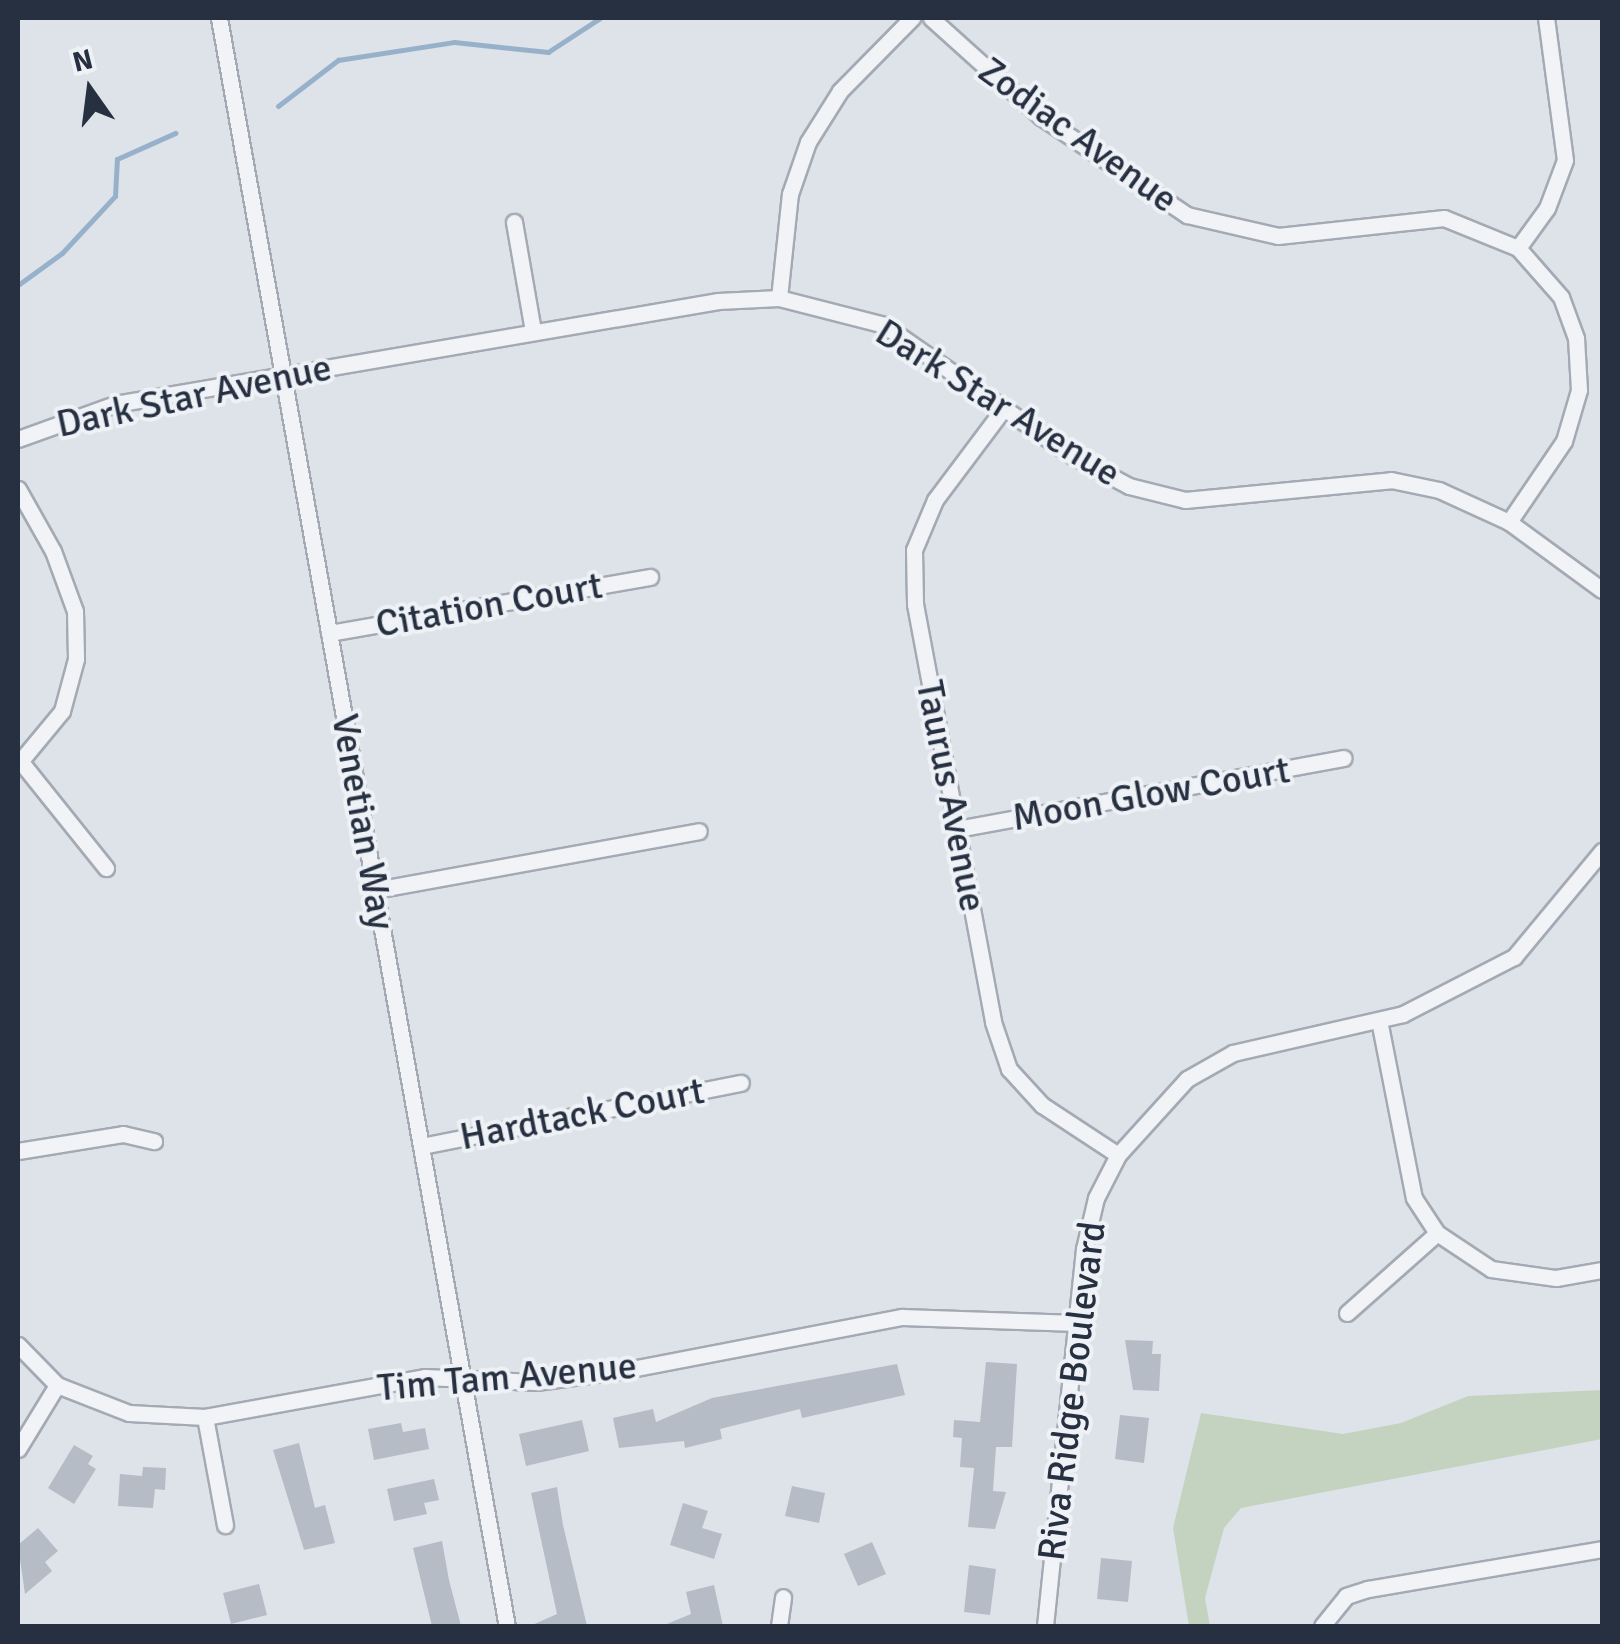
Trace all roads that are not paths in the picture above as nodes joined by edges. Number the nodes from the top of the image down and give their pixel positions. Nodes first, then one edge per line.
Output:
1 (219, 18) edge
2 (912, 18) edge
3 (931, 18) edge
4 (1546, 18) edge
5 (514, 222) dead end
6 (1518, 248) junction
7 (779, 298) junction
8 (533, 332) junction
9 (282, 376) junction
10 (1004, 408) junction
11 (18, 439) edge
12 (18, 489) edge
13 (1509, 522) junction
14 (650, 577) dead end
15 (1602, 590) edge
16 (329, 633) junction
17 (1344, 758) dead end
18 (19, 763) edge
19 (957, 830) junction
20 (699, 831) dead end
21 (1602, 852) edge
22 (106, 868) dead end
23 (375, 890) junction
24 (1379, 1020) junction
25 (742, 1083) dead end
26 (154, 1141) dead end
27 (422, 1146) junction
28 (18, 1151) edge
29 (1118, 1155) junction
30 (1438, 1233) junction
31 (1602, 1270) edge
32 (1347, 1313) dead end
33 (1077, 1323) junction
34 (18, 1344) edge
35 (461, 1376) junction
36 (57, 1385) junction
37 (205, 1417) junction
38 (18, 1449) edge
39 (226, 1525) dead end
40 (1602, 1549) edge
41 (783, 1597) dead end
42 (1324, 1620) edge
43 (508, 1626) edge
44 (779, 1626) edge
45 (1045, 1626) edge

1 - 9 street, Venetian Way
2 - 7 street
3 - 6 street, Zodiac Avenue
4 - 6 street
5 - 8 street
6 - 13 street, Zodiac Avenue
7 - 8 street, Dark Star Avenue
7 - 10 street, Dark Star Avenue
8 - 9 street, Dark Star Avenue
9 - 11 street, Dark Star Avenue
9 - 16 street, Venetian Way
10 - 13 street, Dark Star Avenue
10 - 19 street, Taurus Avenue
12 - 18 street
13 - 15 street, Dark Star Avenue
14 - 16 street, Citation Court
16 - 23 street, Venetian Way
17 - 19 street, Moon Glow Court
18 - 22 street
19 - 29 street, Taurus Avenue
20 - 23 street
21 - 24 street, Riva Ridge Boulevard
23 - 27 street, Venetian Way
24 - 29 street, Riva Ridge Boulevard
24 - 30 street
25 - 27 street, Hardtack Court
26 - 28 street
27 - 35 street, Venetian Way
29 - 33 street, Riva Ridge Boulevard
30 - 31 street
30 - 32 street
33 - 35 street, Tim Tam Avenue
33 - 45 street, Riva Ridge Boulevard
34 - 36 street, Tim Tam Avenue
35 - 37 street, Tim Tam Avenue
35 - 43 street, Venetian Way
36 - 37 street, Tim Tam Avenue
36 - 38 street
37 - 39 street
40 - 42 street
41 - 44 street

